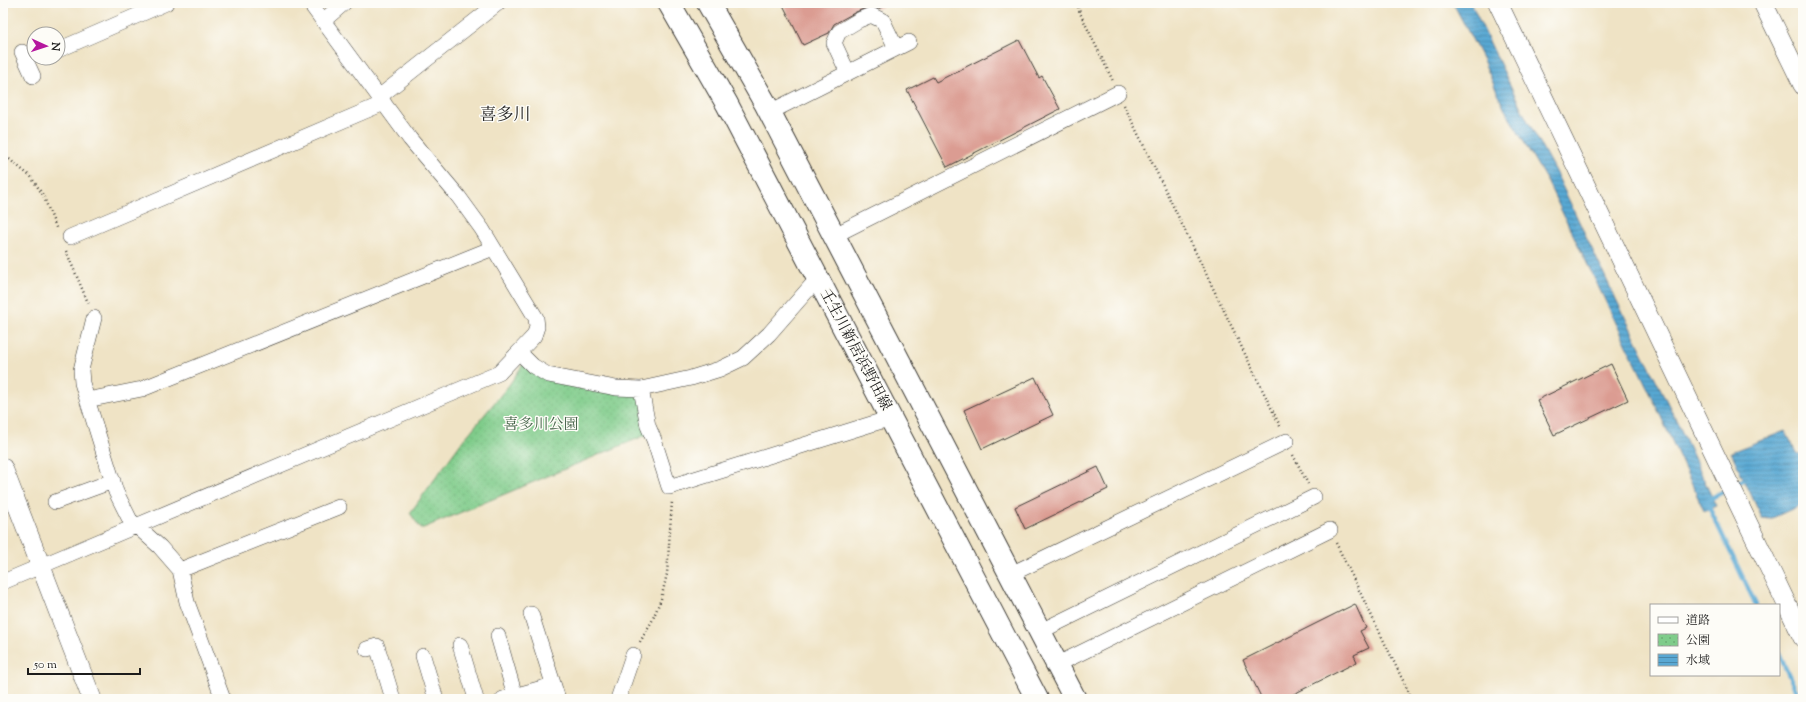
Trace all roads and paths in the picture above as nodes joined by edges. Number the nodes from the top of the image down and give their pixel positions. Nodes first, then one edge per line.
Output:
1 (166, 3) edge
2 (310, 3) edge
3 (344, 3) edge
4 (498, 3) edge
5 (669, 3) edge
6 (709, 3) edge
7 (1077, 3) edge
8 (1498, 3) edge
9 (1763, 3) edge
10 (323, 21) junction
11 (66, 47) edge
12 (848, 73) junction
13 (1803, 85) edge
14 (1118, 93) junction
15 (381, 100) junction
16 (770, 112) junction
17 (835, 235) junction
18 (70, 237) dead end
19 (493, 248) junction
20 (818, 278) junction
21 (94, 318) dead end
22 (519, 352) junction
23 (641, 389) junction
24 (87, 400) junction
25 (891, 418) junction
26 (1287, 441) junction
27 (3, 468) edge
28 (113, 481) junction
29 (669, 487) junction
30 (1314, 497) joint
31 (55, 502) dead end
32 (339, 507) dead end
33 (135, 526) junction
34 (1330, 530) joint
35 (41, 566) junction
36 (180, 570) junction
37 (1011, 574) junction
38 (3, 582) edge
39 (531, 614) dead end
40 (1041, 631) junction
41 (498, 636) dead end
42 (1803, 638) edge
43 (460, 645) dead end
44 (367, 649) dead end
45 (633, 655) joint
46 (423, 656) dead end
47 (1058, 664) junction
48 (556, 692) edge
49 (509, 697) edge
50 (92, 699) edge
51 (223, 699) edge
52 (393, 699) edge
53 (436, 699) edge
54 (476, 699) edge
55 (618, 699) edge
56 (1038, 699) edge
57 (1076, 699) edge
58 (1412, 699) edge

1 - 11 street
2 - 10 street
3 - 10 street
4 - 15 street
5 - 20 main road, 壬生川新居浜野田線
6 - 16 main road
7 - 14 path
8 - 42 street
9 - 13 street
10 - 15 street
12 - 12 street
12 - 16 street
14 - 17 street
14 - 26 path
15 - 18 street
15 - 19 street
16 - 17 main road
17 - 37 main road
19 - 22 street
19 - 24 street
20 - 23 street
20 - 25 main road, 壬生川新居浜野田線
21 - 24 street
22 - 23 street
22 - 33 street
23 - 29 street
24 - 28 street
25 - 29 street
25 - 56 main road, 壬生川新居浜野田線
26 - 30 path
26 - 37 street
27 - 35 street
28 - 31 street
28 - 33 street
29 - 45 path
30 - 40 street
32 - 36 street
33 - 35 street
33 - 36 street
34 - 47 street
34 - 58 path
35 - 38 street
35 - 50 street
36 - 51 street
37 - 40 main road
39 - 48 street
40 - 47 main road
41 - 49 street
43 - 54 street
44 - 52 street
45 - 55 street
46 - 53 street
47 - 57 main road
48 - 49 street

